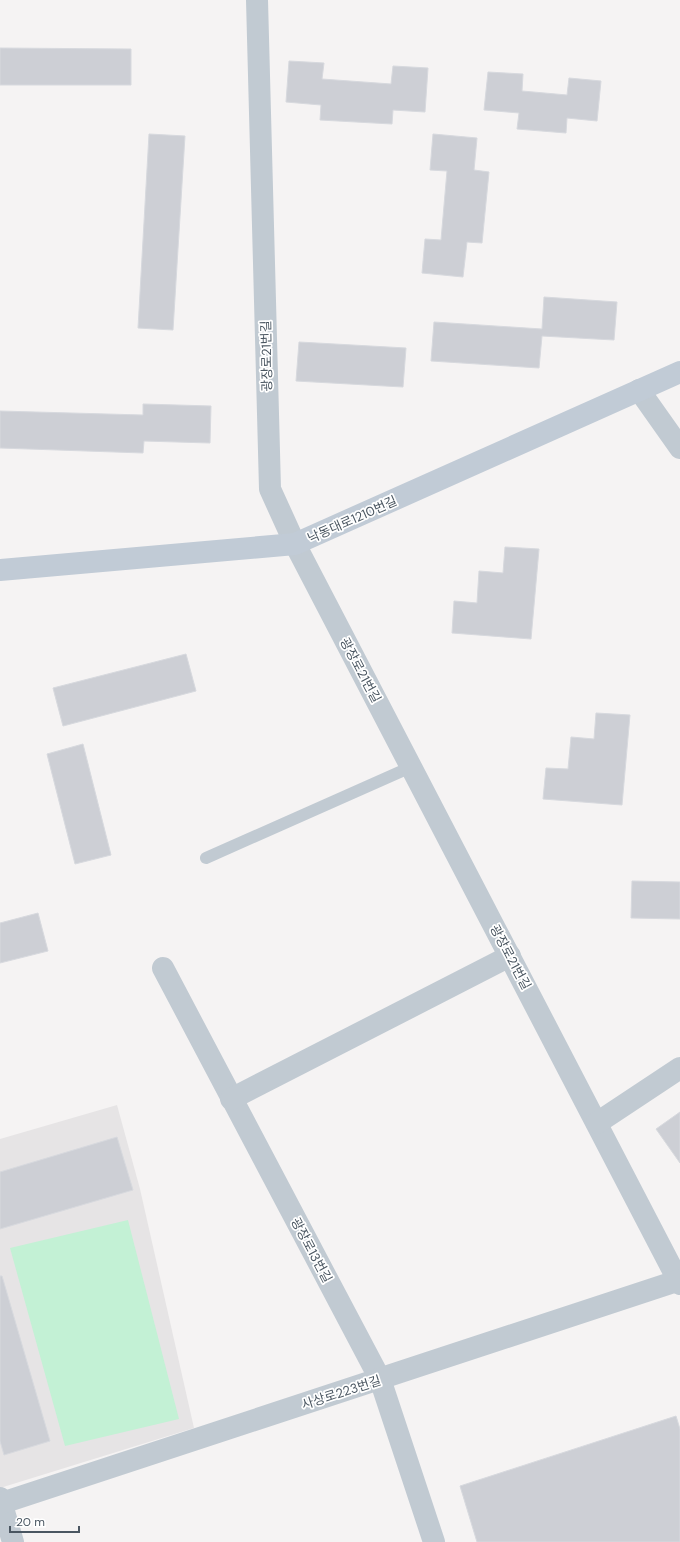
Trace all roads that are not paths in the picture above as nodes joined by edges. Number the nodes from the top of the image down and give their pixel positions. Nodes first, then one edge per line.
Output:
1 (257, 0) edge
2 (680, 372) edge
3 (639, 390) junction
4 (680, 448) edge
5 (295, 544) junction
6 (0, 570) edge
7 (412, 767) junction
8 (206, 858) dead end
9 (510, 956) junction
10 (163, 968) dead end
11 (680, 1068) edge
12 (231, 1098) junction
13 (597, 1123) junction
14 (680, 1281) edge
15 (380, 1378) junction
16 (1, 1501) edge
17 (13, 1542) edge
18 (434, 1542) edge

1 - 5 street, 광장로21번길
2 - 3 street, 낙동대로1210번길
3 - 4 street
3 - 5 street, 낙동대로1210번길
5 - 6 street, 낙동대로1210번길
5 - 7 street, 광장로21번길
7 - 8 lane
7 - 9 street, 광장로21번길
9 - 12 street
9 - 13 street, 광장로21번길
10 - 12 street, 광장로13번길
11 - 13 street
12 - 15 street, 광장로13번길
13 - 14 street, 광장로21번길
14 - 15 street, 사상로223번길
15 - 16 street, 사상로223번길
15 - 18 street, 광장로13번길
16 - 17 street

